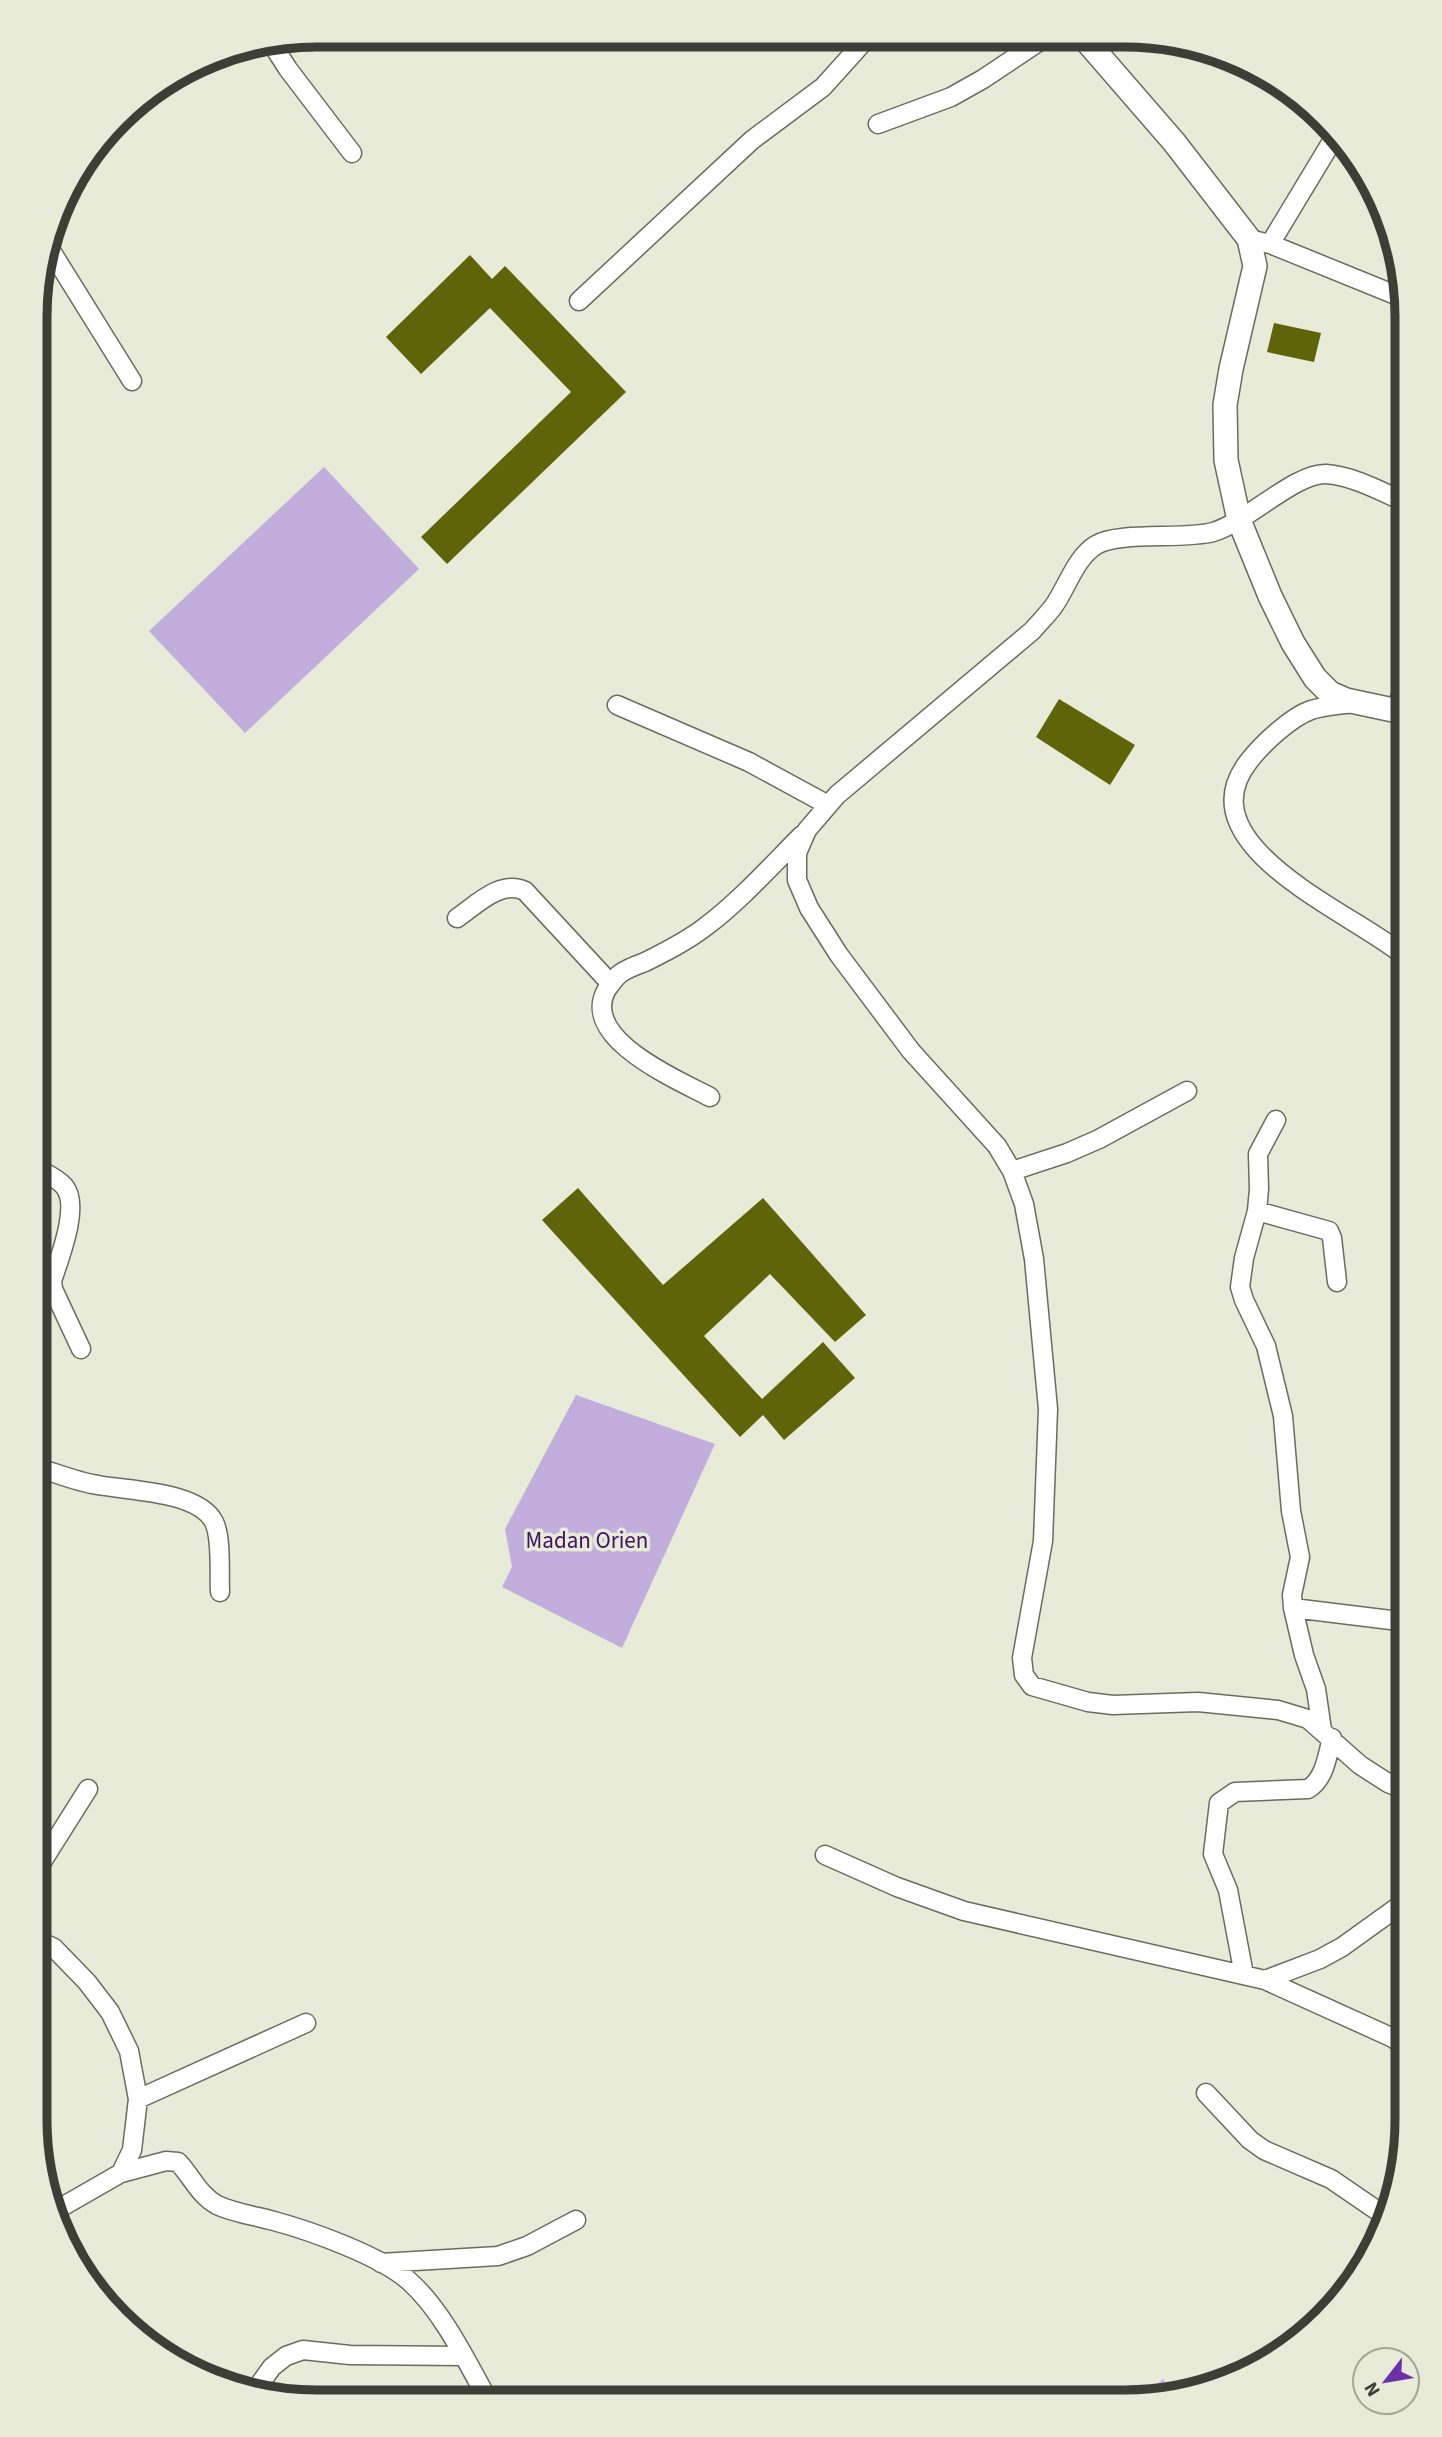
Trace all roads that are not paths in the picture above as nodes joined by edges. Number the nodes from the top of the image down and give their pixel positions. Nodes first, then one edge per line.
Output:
1 (859, 47) edge
2 (1031, 47) edge
3 (1092, 47) edge
4 (276, 51) edge
5 (878, 124) dead end
6 (1330, 142) edge
7 (352, 153) dead end
8 (1260, 241) junction
9 (54, 256) edge
10 (1393, 294) edge
11 (579, 300) dead end
12 (132, 382) dead end
13 (1395, 498) edge
14 (1239, 520) junction
15 (1354, 702) junction
16 (617, 705) dead end
17 (1395, 711) edge
18 (828, 805) junction
19 (807, 830) junction
20 (457, 918) dead end
21 (1395, 948) edge
22 (611, 984) junction
23 (1187, 1091) dead end
24 (710, 1097) dead end
25 (1276, 1120) dead end
26 (1012, 1171) junction
27 (47, 1175) edge
28 (1257, 1210) junction
29 (1337, 1282) dead end
30 (81, 1349) dead end
31 (47, 1470) edge
32 (220, 1592) dead end
33 (1293, 1608) junction
34 (1395, 1621) edge
35 (1327, 1734) junction
36 (1395, 1786) edge
37 (88, 1789) dead end
38 (47, 1854) edge
39 (825, 1855) dead end
40 (1395, 1909) edge
41 (47, 1945) edge
42 (1244, 1975) junction
43 (1265, 1979) junction
44 (306, 2023) dead end
45 (1395, 2039) edge
46 (1206, 2093) dead end
47 (138, 2099) junction
48 (121, 2172) junction
49 (62, 2207) edge
50 (1378, 2211) edge
51 (576, 2220) dead end
52 (381, 2263) junction
53 (463, 2356) junction
54 (260, 2384) edge
55 (482, 2390) edge

1 - 11 street
2 - 5 street
3 - 8 street
4 - 7 street
6 - 8 street
8 - 10 street
8 - 14 street
9 - 12 street
13 - 14 street
14 - 15 street
14 - 18 street
15 - 17 street
15 - 21 street
16 - 18 street
18 - 19 street
19 - 22 street
19 - 26 street
20 - 22 street
22 - 24 street
23 - 26 street
25 - 28 street
26 - 35 street
27 - 30 street
28 - 29 street
28 - 33 street
31 - 32 street
33 - 34 street
33 - 35 street
35 - 36 street
35 - 42 street
37 - 38 street
39 - 42 street
40 - 43 street
41 - 47 street
42 - 43 street
43 - 45 street
44 - 47 street
46 - 50 street
47 - 48 street
48 - 49 street
48 - 52 street
51 - 52 street
52 - 53 street
53 - 54 street
53 - 55 street

